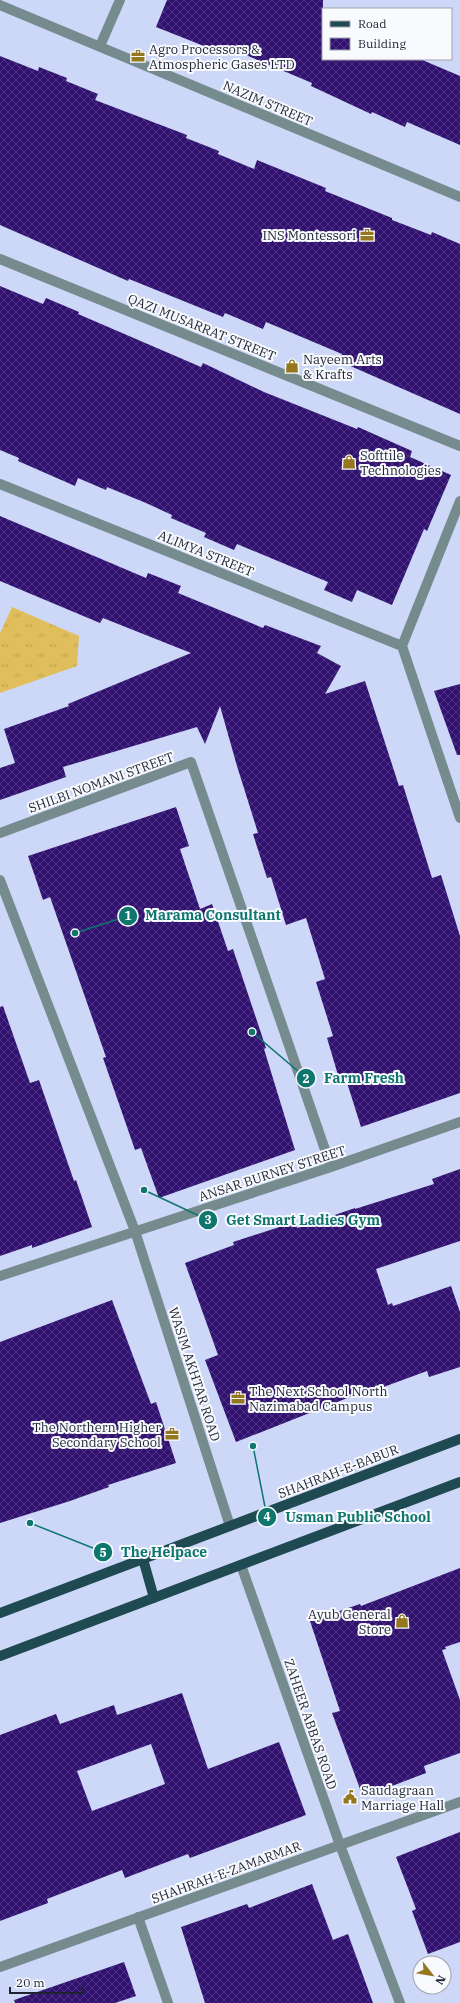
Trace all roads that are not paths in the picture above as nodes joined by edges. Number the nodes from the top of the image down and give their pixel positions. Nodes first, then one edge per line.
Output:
1 (120, 0) edge
2 (0, 5) edge
3 (100, 46) junction
4 (460, 197) edge
5 (0, 259) edge
6 (460, 446) edge
7 (0, 484) edge
8 (460, 501) edge
9 (402, 646) junction
10 (460, 818) edge
11 (0, 833) edge
12 (0, 880) edge
13 (460, 1122) edge
14 (331, 1167) junction
15 (136, 1231) junction
16 (0, 1276) edge
17 (460, 1439) edge
18 (460, 1482) edge
19 (230, 1526) junction
20 (143, 1559) junction
21 (242, 1566) junction
22 (154, 1598) junction
23 (0, 1613) edge
24 (0, 1656) edge
25 (460, 1802) edge
26 (340, 1845) junction
27 (138, 1917) junction
28 (0, 1967) edge
29 (168, 2003) edge
30 (400, 2003) edge

1 - 3 street
2 - 3 street, NAZIM STREET
3 - 4 street, NAZIM STREET
5 - 6 street, QAZI MUSARRAT STREET
7 - 9 street, ALIMYA STREET
8 - 9 street
9 - 10 street
11 - 14 street, SHILBI NOMANI STREET
12 - 15 street
13 - 14 street, ANSAR BURNEY STREET
14 - 15 street, ANSAR BURNEY STREET
15 - 16 street, ANSAR BURNEY STREET
15 - 19 street, WASIM AKHTAR ROAD
17 - 19 main road, SHAHRAH-E-BABUR
18 - 21 main road
19 - 20 main road, SHAHRAH-E-BABUR
20 - 22 main road
20 - 23 main road, SHAHRAH-E-BABUR
21 - 22 main road
21 - 26 street, ZAHEER ABBAS ROAD
22 - 24 main road
25 - 26 street, SHAHRAH-E-ZAMARMAR
26 - 27 street, SHAHRAH-E-ZAMARMAR
26 - 30 street, ZAHEER ABBAS ROAD
27 - 28 street, SHAHRAH-E-ZAMARMAR
27 - 29 street

